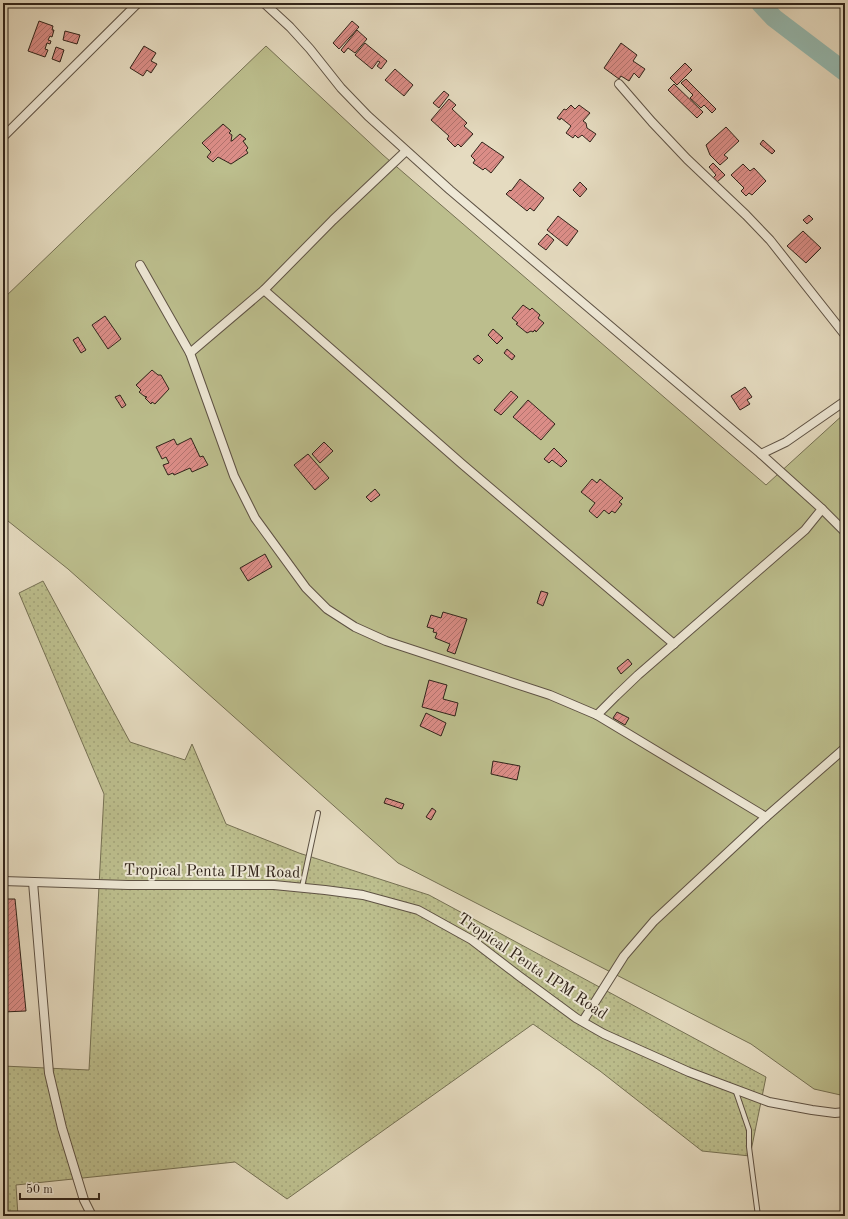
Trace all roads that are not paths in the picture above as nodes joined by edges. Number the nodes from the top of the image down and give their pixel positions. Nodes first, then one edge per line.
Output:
1 (138, 3) edge
2 (264, 3) edge
3 (619, 84) dead end
4 (4, 136) dead end
5 (406, 151) junction
6 (140, 265) dead end
7 (264, 290) junction
8 (845, 335) edge
9 (190, 353) junction
10 (845, 401) edge
11 (761, 454) junction
12 (822, 509) junction
13 (845, 532) edge
14 (674, 644) junction
15 (597, 715) junction
16 (845, 748) edge
17 (318, 813) dead end
18 (766, 817) junction
19 (3, 882) edge
20 (33, 882) junction
21 (302, 888) junction
22 (583, 1021) junction
23 (735, 1089) junction
24 (845, 1112) edge
25 (92, 1216) edge
26 (758, 1216) edge

1 - 4 street
2 - 5 street
3 - 8 street
5 - 7 street
5 - 11 street
6 - 9 street
7 - 9 street
7 - 14 street
9 - 15 street
10 - 11 street
11 - 12 street
12 - 13 street
12 - 14 street
14 - 15 street
15 - 18 street
16 - 18 street
17 - 21 lane
18 - 22 street
19 - 20 street, Tropical Penta IPM Road
20 - 21 street, Tropical Penta IPM Road
20 - 25 street
21 - 22 street, Tropical Penta IPM Road
22 - 23 street, Tropical Penta IPM Road
23 - 24 street, Tropical Penta IPM Road
23 - 26 lane

